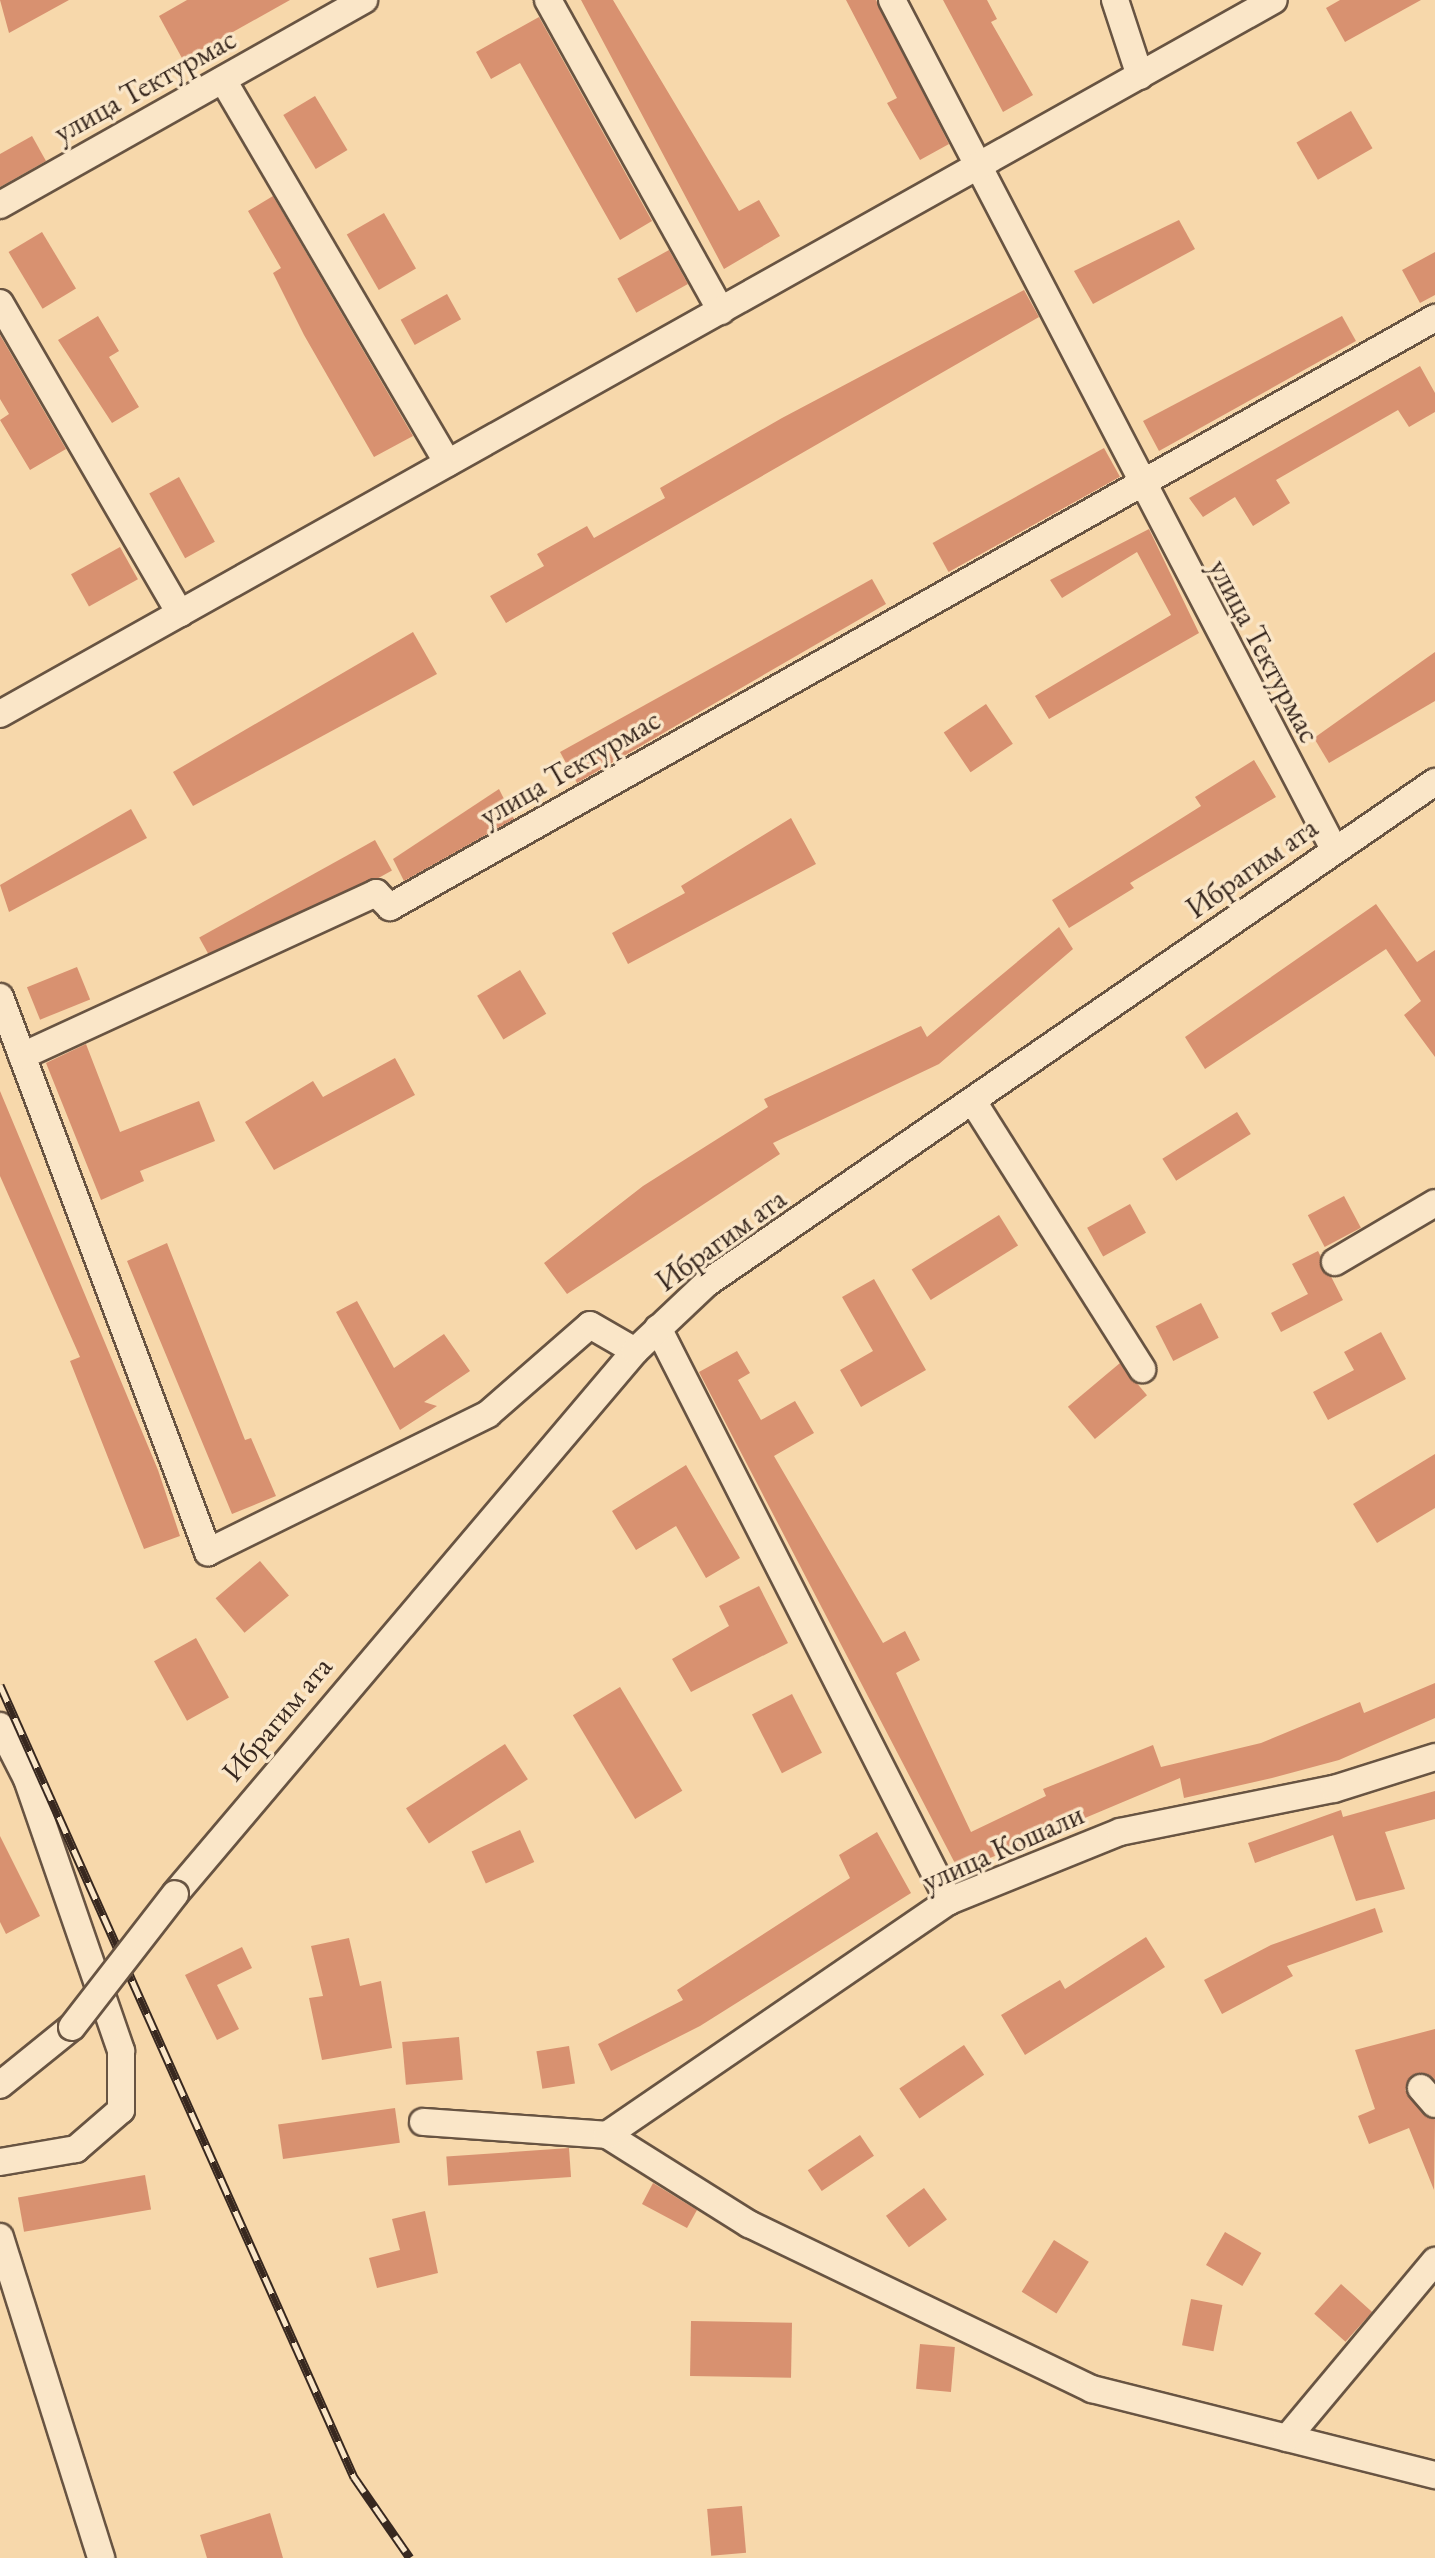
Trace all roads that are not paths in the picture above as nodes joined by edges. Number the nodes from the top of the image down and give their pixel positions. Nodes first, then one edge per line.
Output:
1 (364, 0) edge
2 (548, 0) edge
3 (892, 0) edge
4 (1115, 0) edge
5 (1274, 0) edge
6 (1140, 76) junction
7 (223, 80) junction
8 (977, 167) junction
9 (0, 205) edge
10 (0, 303) edge
11 (721, 311) junction
12 (1435, 318) edge
13 (448, 463) junction
14 (1138, 482) junction
15 (180, 614) junction
16 (0, 714) edge
17 (1435, 782) edge
18 (1334, 849) junction
19 (0, 997) edge
20 (22, 1056) junction
21 (974, 1103) junction
22 (1435, 1203) edge
23 (1335, 1262) dead end
24 (658, 1328) junction
25 (635, 1351) junction
26 (1142, 1369) dead end
27 (0, 1726) edge
28 (1435, 1757) edge
29 (949, 1901) junction
30 (0, 2085) edge
31 (423, 2122) dead end
32 (607, 2135) junction
33 (0, 2162) edge
34 (0, 2237) edge
35 (1435, 2261) edge
36 (1287, 2438) junction
37 (1435, 2475) edge
38 (101, 2558) edge

1 - 7 street, улица Тектурмас
2 - 11 street
3 - 8 street, улица Тектурмас
4 - 6 street
5 - 6 street
6 - 8 street
7 - 9 street, улица Тектурмас
7 - 13 street
8 - 11 street
8 - 14 street, улица Тектурмас
10 - 15 street
11 - 13 street
12 - 14 street, улица Тектурмас
13 - 15 street
14 - 18 street, улица Тектурмас
14 - 20 street, улица Тектурмас
15 - 16 street
17 - 18 street, Ибрагим ата
18 - 21 street, Ибрагим ата
19 - 20 street
20 - 25 street
21 - 24 street, Ибрагим ата
21 - 26 street
22 - 23 street
24 - 25 street, Ибрагим ата
24 - 29 street
25 - 30 street, Ибрагим ата, bridge
27 - 33 street
28 - 29 street, улица Кошали
29 - 32 street, улица Кошали
31 - 32 street
32 - 36 street
34 - 38 street
35 - 36 street
36 - 37 street

